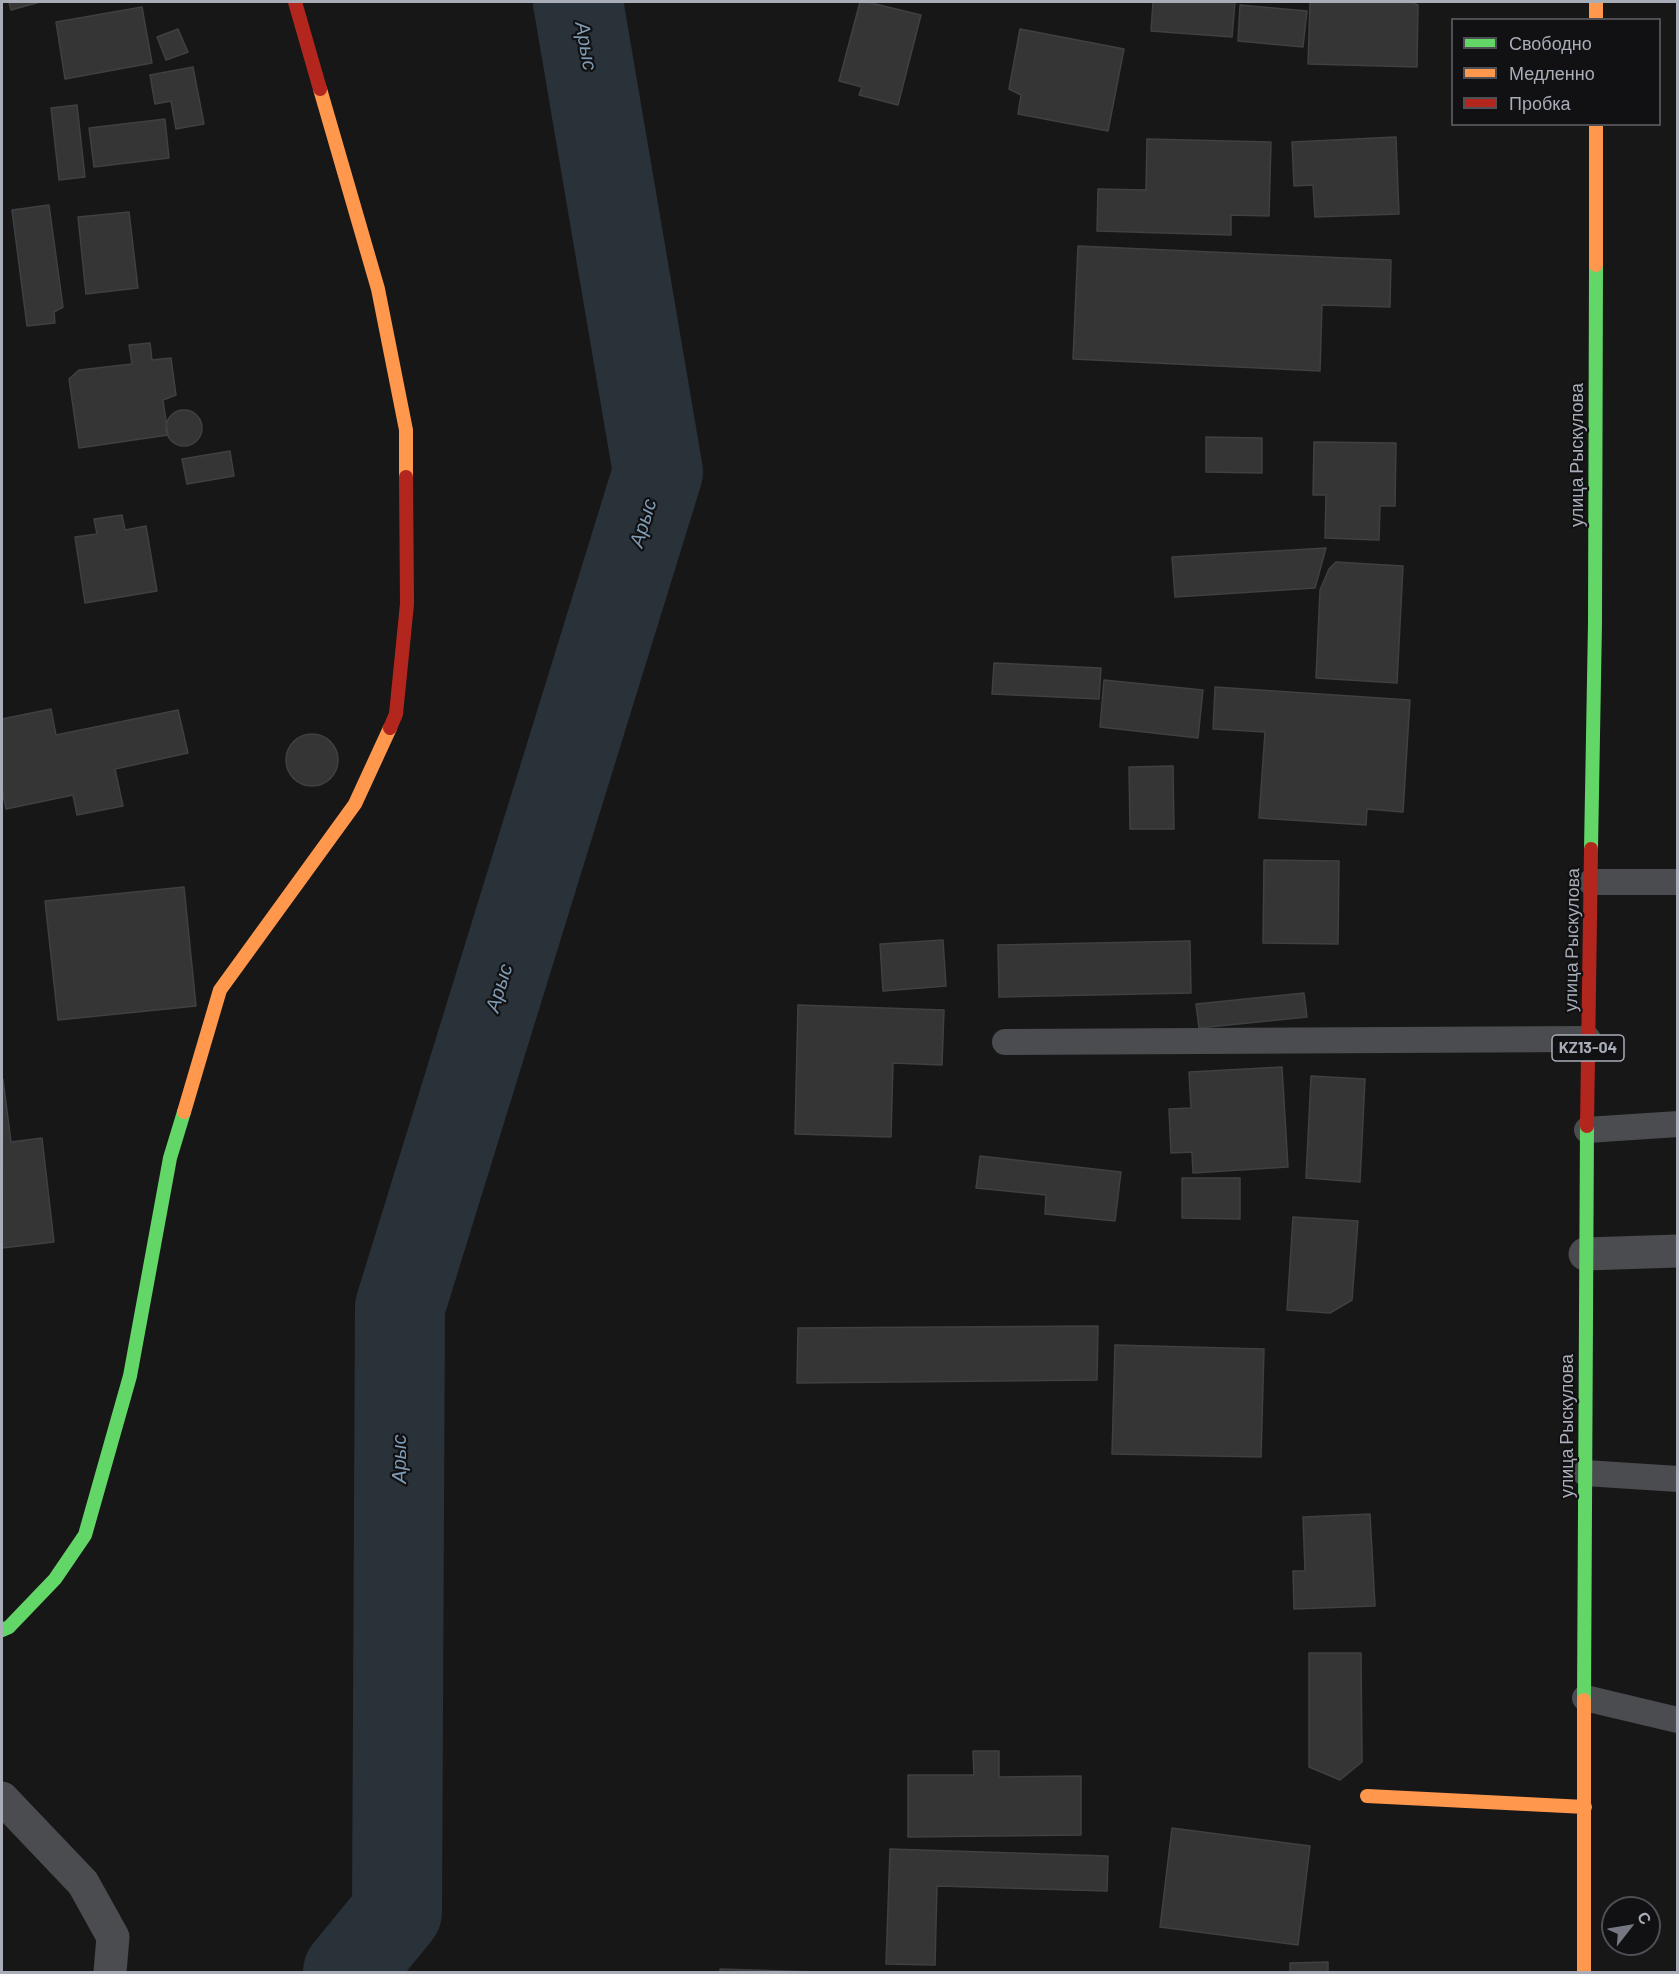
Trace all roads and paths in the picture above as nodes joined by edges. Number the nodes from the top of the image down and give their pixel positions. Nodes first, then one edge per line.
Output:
1 (296, 2) edge
2 (1596, 2) edge
3 (1596, 18) edge
4 (1596, 126) edge
5 (1591, 882) junction
6 (1677, 882) edge
7 (1588, 1040) junction
8 (1005, 1042) dead end
9 (1677, 1124) edge
10 (1587, 1130) junction
11 (1677, 1251) edge
12 (1585, 1254) junction
13 (1585, 1473) junction
14 (1677, 1479) edge
15 (2, 1630) edge
16 (1585, 1698) junction
17 (1677, 1720) edge
18 (1367, 1796) dead end
19 (2, 1798) edge
20 (1585, 1807) junction
21 (110, 1972) edge
22 (1584, 1972) edge

1 - 15 street
2 - 3 street
4 - 5 street, улица Рыскулова / KZ13-04
5 - 6 lane
5 - 7 street, улица Рыскулова / KZ13-04
7 - 8 lane
7 - 10 street, улица Рыскулова / KZ13-04
9 - 10 lane
10 - 12 street, улица Рыскулова / KZ13-04
11 - 12 street
12 - 13 street, улица Рыскулова / KZ13-04
13 - 14 lane
13 - 16 street, улица Рыскулова / KZ13-04
16 - 17 lane
16 - 20 street, улица Рыскулова / KZ13-04
18 - 20 street
19 - 21 street
20 - 22 street, улица Рыскулова / KZ13-04

